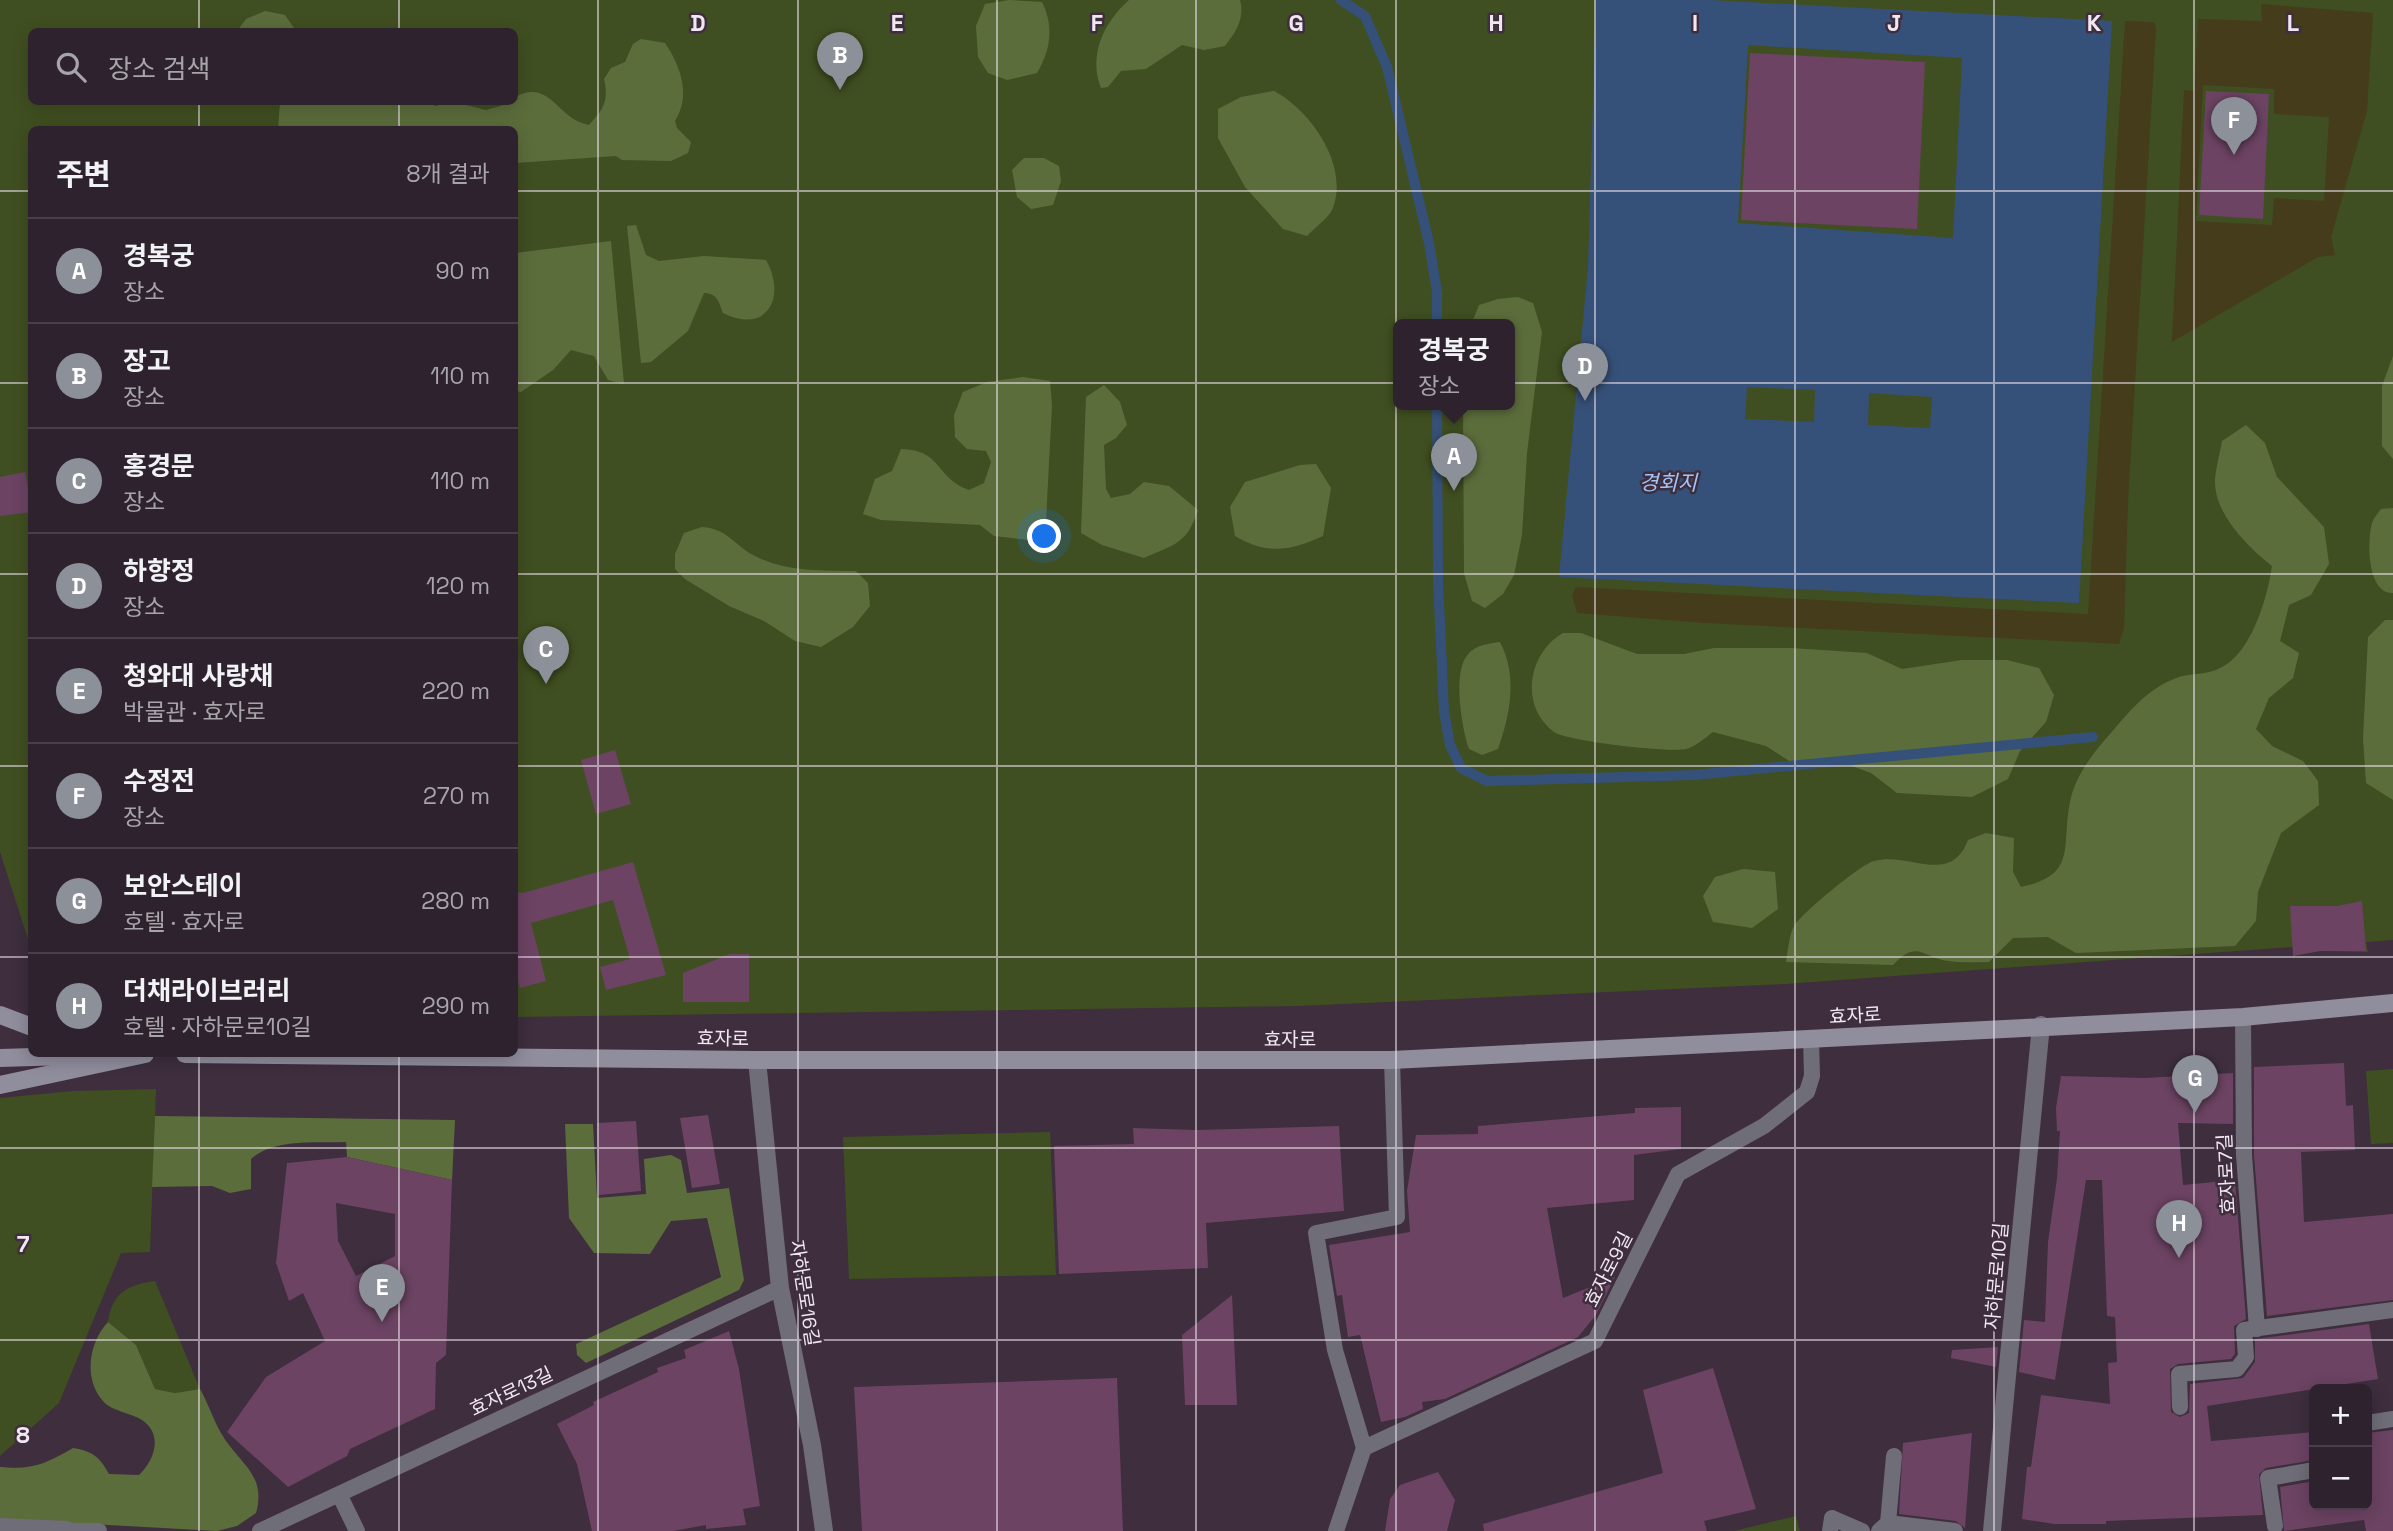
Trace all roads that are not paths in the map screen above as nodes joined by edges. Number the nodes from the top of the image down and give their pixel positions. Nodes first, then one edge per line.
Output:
1 (2393, 1003) edge
2 (0, 1015) edge
3 (2243, 1017) junction
4 (28, 1026) edge
5 (2041, 1026) junction
6 (1811, 1038) junction
7 (34, 1057) edge
8 (131, 1057) edge
9 (471, 1057) edge
10 (0, 1058) edge
11 (757, 1060) junction
12 (1392, 1060) junction
13 (0, 1085) edge
14 (780, 1288) junction
15 (2393, 1310) edge
16 (2257, 1329) junction
17 (2180, 1407) dead end
18 (2393, 1419) edge
19 (2372, 1422) edge
20 (1364, 1448) junction
21 (1895, 1455) dead end
22 (2309, 1471) edge
23 (340, 1496) junction
24 (0, 1525) edge
25 (2274, 1526) dead end
26 (1883, 1527) edge
27 (68, 1530) edge
28 (99, 1531) edge
29 (260, 1531) edge
30 (357, 1531) edge
31 (824, 1531) edge
32 (1336, 1531) edge
33 (1830, 1531) edge
34 (1862, 1531) edge
35 (1955, 1531) edge
36 (1992, 1531) edge

1 - 3 street, 효자로
2 - 4 street
3 - 5 street, 효자로
3 - 16 lane, 효자로7길
5 - 6 street, 효자로
5 - 36 street, 자하문로10길
6 - 12 street, 효자로
6 - 20 lane, 효자로9길
7 - 10 street
8 - 13 street
9 - 11 street, 효자로
11 - 12 street, 효자로
11 - 14 street, 자하문로16길
12 - 20 lane
14 - 23 lane, 효자로13길
14 - 31 street, 자하문로16길
15 - 16 lane
16 - 17 lane, 효자로7길
18 - 19 lane
20 - 32 lane
21 - 26 lane
22 - 25 lane
23 - 29 lane, 효자로13길
23 - 30 lane
24 - 27 lane
26 - 35 lane
27 - 28 lane
33 - 34 lane

